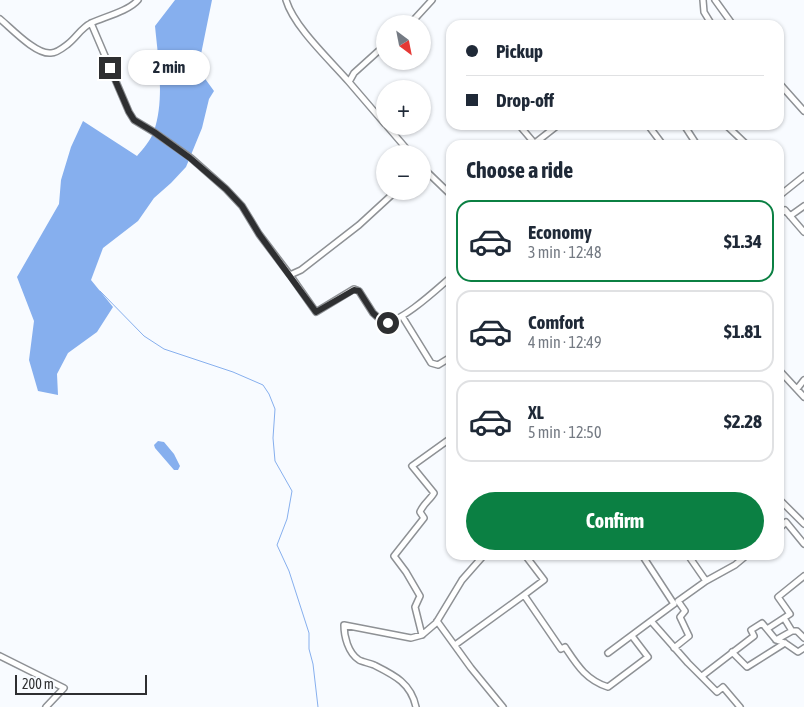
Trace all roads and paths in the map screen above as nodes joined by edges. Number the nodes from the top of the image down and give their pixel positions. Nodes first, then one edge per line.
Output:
1 (138, 0) edge
2 (286, 0) edge
3 (432, 0) edge
4 (703, 0) edge
5 (715, 0) edge
6 (418, 15) edge
7 (709, 20) edge
8 (729, 20) edge
9 (1, 22) edge
10 (91, 23) junction
11 (376, 54) edge
12 (349, 82) junction
13 (784, 89) edge
14 (804, 111) edge
15 (376, 113) edge
16 (523, 130) edge
17 (552, 130) edge
18 (731, 130) edge
19 (395, 135) edge
20 (532, 140) edge
21 (541, 140) edge
22 (742, 140) edge
23 (403, 145) edge
24 (431, 176) edge
25 (804, 176) edge
26 (446, 190) edge
27 (784, 192) edge
28 (386, 200) edge
29 (804, 206) edge
30 (784, 211) edge
31 (790, 216) junction
32 (804, 232) edge
33 (290, 276) junction
34 (446, 281) edge
35 (402, 316) junction
36 (446, 360) edge
37 (784, 375) edge
38 (804, 380) edge
39 (797, 389) junction
40 (804, 397) edge
41 (446, 442) edge
42 (784, 503) edge
43 (796, 514) junction
44 (786, 522) joint
45 (804, 524) edge
46 (804, 544) edge
47 (480, 560) edge
48 (530, 560) edge
49 (647, 560) edge
50 (691, 560) edge
51 (741, 560) edge
52 (804, 576) edge
53 (706, 581) junction
54 (524, 595) junction
55 (676, 602) junction
56 (784, 618) junction
57 (437, 621) junction
58 (651, 621) junction
59 (767, 630) junction
60 (792, 631) junction
61 (422, 635) junction
62 (632, 636) junction
63 (804, 638) edge
64 (776, 640) junction
65 (785, 643) junction
66 (455, 645) junction
67 (674, 648) junction
68 (804, 648) edge
69 (732, 652) junction
70 (608, 653) dead end
71 (0, 656) edge
72 (702, 676) junction
73 (46, 707) edge
74 (416, 707) edge
75 (503, 707) edge
76 (740, 707) edge

1 - 10 street
2 - 12 street
3 - 6 street
4 - 7 street
5 - 8 street
9 - 10 street
10 - 33 street
11 - 12 street
12 - 15 street
13 - 14 street
16 - 20 street
17 - 21 street
18 - 22 street
19 - 23 street
24 - 26 street
25 - 27 street
28 - 33 street
29 - 31 street
30 - 31 street
31 - 32 street
33 - 35 street
34 - 35 street
35 - 36 street
37 - 39 street
38 - 39 street
39 - 40 street
41 - 61 street
42 - 43 street
43 - 44 street
43 - 45 street
44 - 46 street
47 - 57 street
48 - 54 street
49 - 55 street
50 - 53 street
51 - 53 street
52 - 56 street
53 - 55 street
54 - 62 street
54 - 66 street
55 - 58 street
55 - 67 street
56 - 59 street
56 - 60 street
57 - 61 street
57 - 66 street
58 - 62 street
58 - 67 street
59 - 64 street
59 - 69 street
60 - 63 street
60 - 64 street
61 - 74 street
62 - 70 street
64 - 65 street
65 - 68 street
65 - 69 street
66 - 75 street
67 - 72 street
69 - 72 street
71 - 73 street
72 - 76 street

